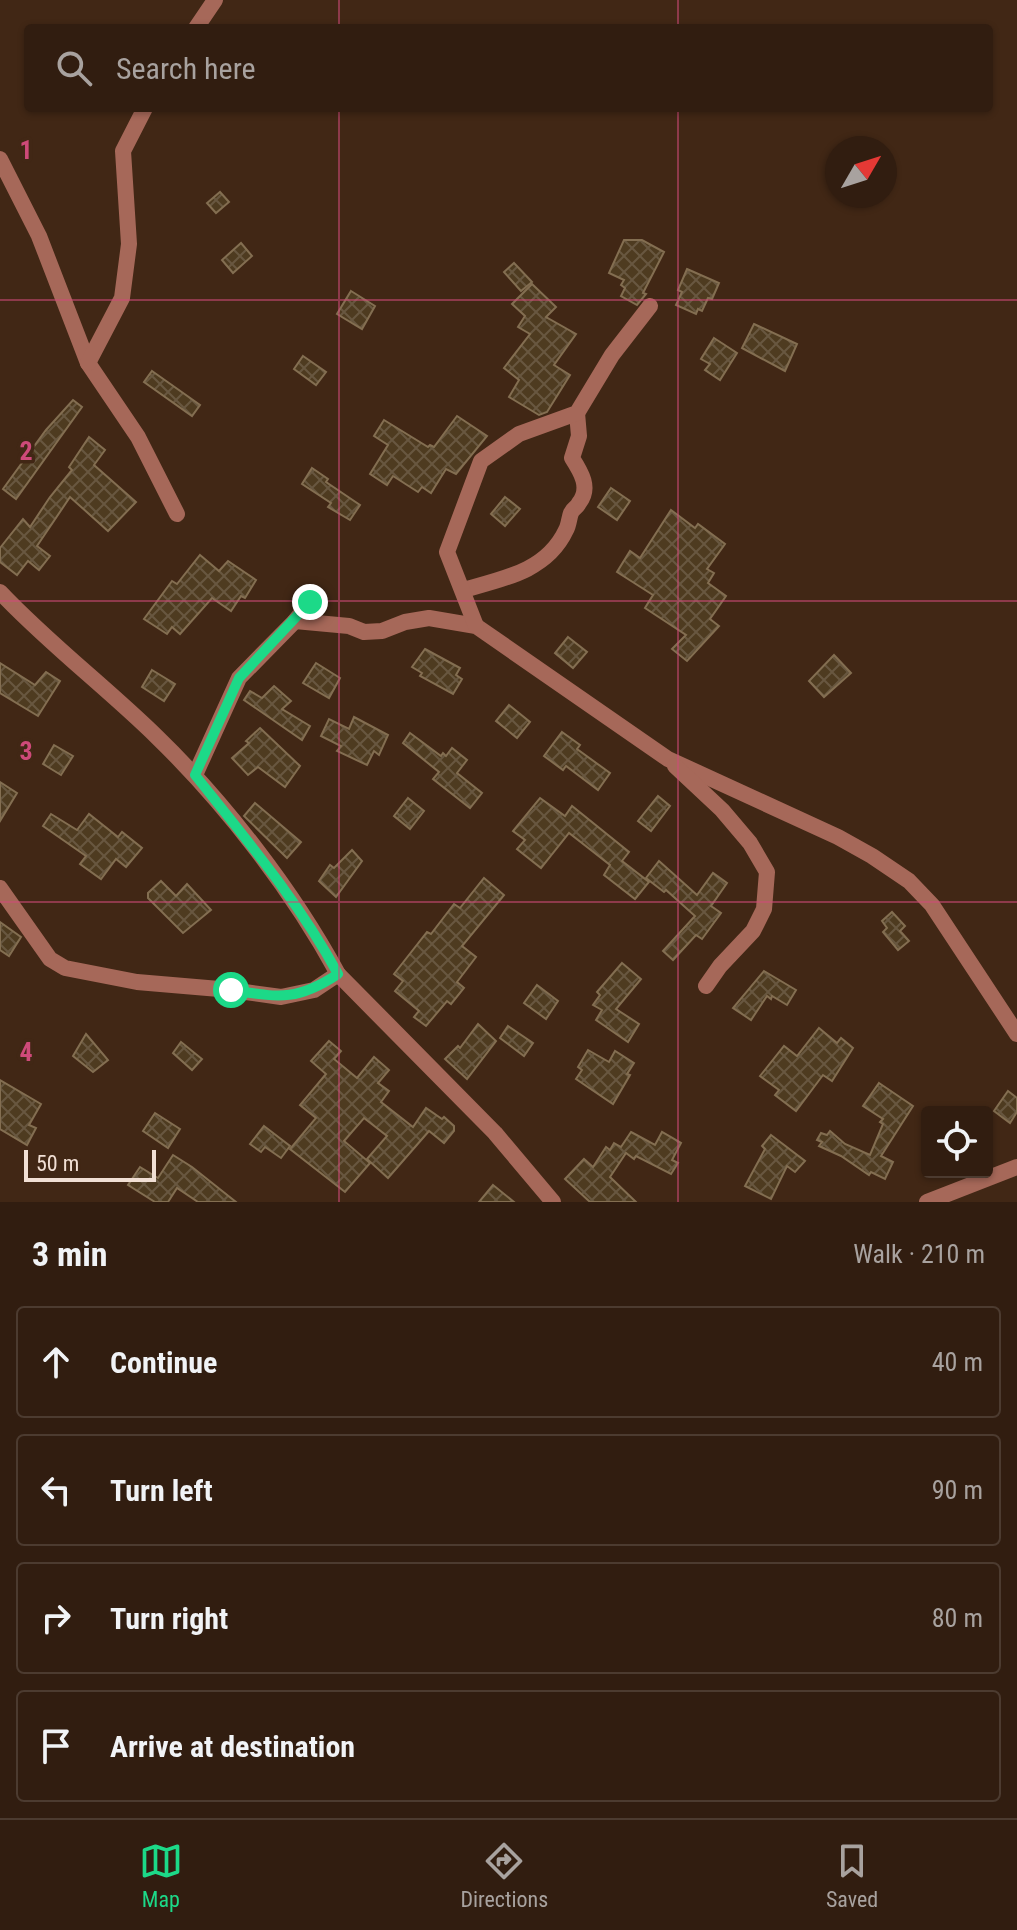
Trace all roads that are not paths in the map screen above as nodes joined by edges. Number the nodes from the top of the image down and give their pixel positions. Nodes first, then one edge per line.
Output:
1 (215, 0) edge
2 (199, 24) edge
3 (143, 112) edge
4 (0, 159) edge
5 (650, 306) dead end
6 (88, 363) junction
7 (577, 413) junction
8 (177, 514) dead end
9 (463, 590) junction
10 (0, 592) edge
11 (310, 602) dead end
12 (295, 621) junction
13 (476, 626) junction
14 (668, 759) junction
15 (195, 775) junction
16 (0, 888) edge
17 (338, 974) junction
18 (706, 986) dead end
19 (1017, 1034) edge
20 (1017, 1167) edge
21 (553, 1202) edge
22 (927, 1202) edge

1 - 2 street
3 - 6 street
4 - 6 street
5 - 7 street
6 - 8 street
7 - 9 street
7 - 9 street
9 - 13 street
10 - 15 street
11 - 12 street
12 - 13 street
12 - 15 street
13 - 14 street
14 - 18 street
14 - 19 street
15 - 17 street
16 - 17 street
17 - 21 street
20 - 22 street

